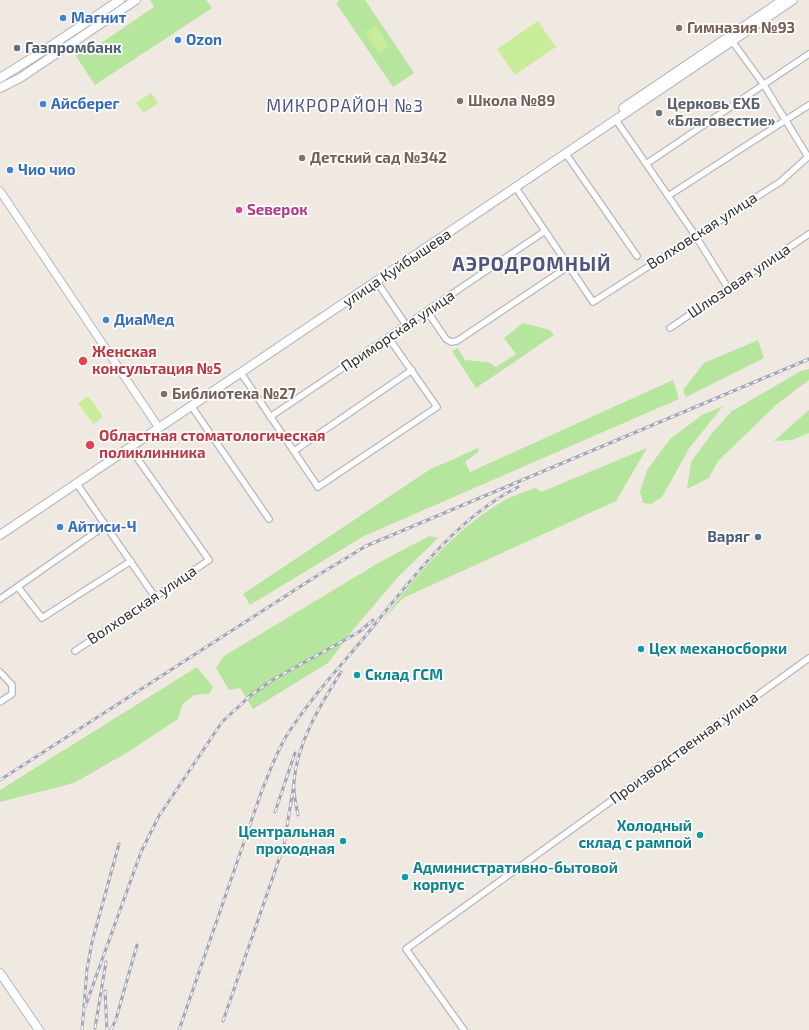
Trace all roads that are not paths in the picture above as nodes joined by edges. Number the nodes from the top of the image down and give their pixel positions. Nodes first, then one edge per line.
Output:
1 (120, 0) edge
2 (136, 0) edge
3 (783, 0) edge
4 (794, 0) edge
5 (731, 39) junction
6 (809, 54) edge
7 (0, 78) edge
8 (764, 85) junction
9 (0, 88) edge
10 (809, 105) edge
11 (614, 118) junction
12 (785, 121) junction
13 (564, 152) junction
14 (809, 156) edge
15 (646, 164) junction
16 (514, 185) junction
17 (0, 191) edge
18 (668, 196) junction
19 (545, 231) junction
20 (809, 234) edge
21 (695, 235) junction
22 (637, 256) dead end
23 (569, 266) junction
24 (375, 279) junction
25 (728, 288) junction
26 (427, 311) junction
27 (406, 325) junction
28 (670, 328) dead end
29 (388, 337) junction
30 (412, 370) junction
31 (240, 371) junction
32 (192, 406) junction
33 (270, 416) junction
34 (158, 426) junction
35 (130, 448) junction
36 (294, 451) junction
37 (75, 482) junction
38 (269, 519) dead end
39 (106, 525) junction
40 (0, 529) edge
41 (0, 535) edge
42 (131, 560) junction
43 (18, 587) junction
44 (155, 597) junction
45 (0, 599) edge
46 (75, 651) dead end
47 (809, 658) edge
48 (0, 672) edge
49 (0, 702) edge
50 (0, 973) edge
51 (39, 1030) edge
52 (464, 1030) edge

1 - 7 main road
2 - 9 main road
3 - 5 main road, улица Куйбышева
4 - 5 main road, улица Куйбышева
5 - 8 street
5 - 11 main road, улица Куйбышева
6 - 8 street
8 - 12 street
8 - 15 street
10 - 12 street
11 - 13 main road, улица Куйбышева
11 - 15 street
12 - 14 street
12 - 18 street
13 - 16 main road, улица Куйбышева
13 - 22 street
14 - 21 street, Волховская улица
15 - 18 street
16 - 19 street
16 - 24 main road, улица Куйбышева
17 - 34 street
18 - 21 street
19 - 23 street
19 - 26 street, Приморская улица
20 - 25 street, Шлюзовая улица
21 - 23 street, Волховская улица
21 - 25 street
23 - 26 street
24 - 27 street
24 - 31 main road, улица Куйбышева
25 - 28 street, Шлюзовая улица
26 - 27 street, Приморская улица
27 - 29 street, Приморская улица
29 - 30 street
29 - 33 street, Приморская улица
30 - 36 street
30 - 36 street
31 - 32 main road, улица Куйбышева
31 - 33 street
31 - 34 main road, улица Куйбышева
32 - 34 main road, улица Куйбышева
32 - 38 street
33 - 36 street
34 - 35 main road, улица Куйбышева
34 - 37 main road, улица Куйбышева
35 - 37 main road, улица Куйбышева
35 - 44 street, Волховская улица
37 - 39 street
37 - 40 main road, улица Куйбышева
37 - 41 main road, улица Куйбышева
39 - 42 street
39 - 43 street
42 - 43 street
42 - 44 street
43 - 45 street
44 - 46 street, Волховская улица
47 - 52 street, Производственная улица
48 - 49 street
50 - 51 main road

